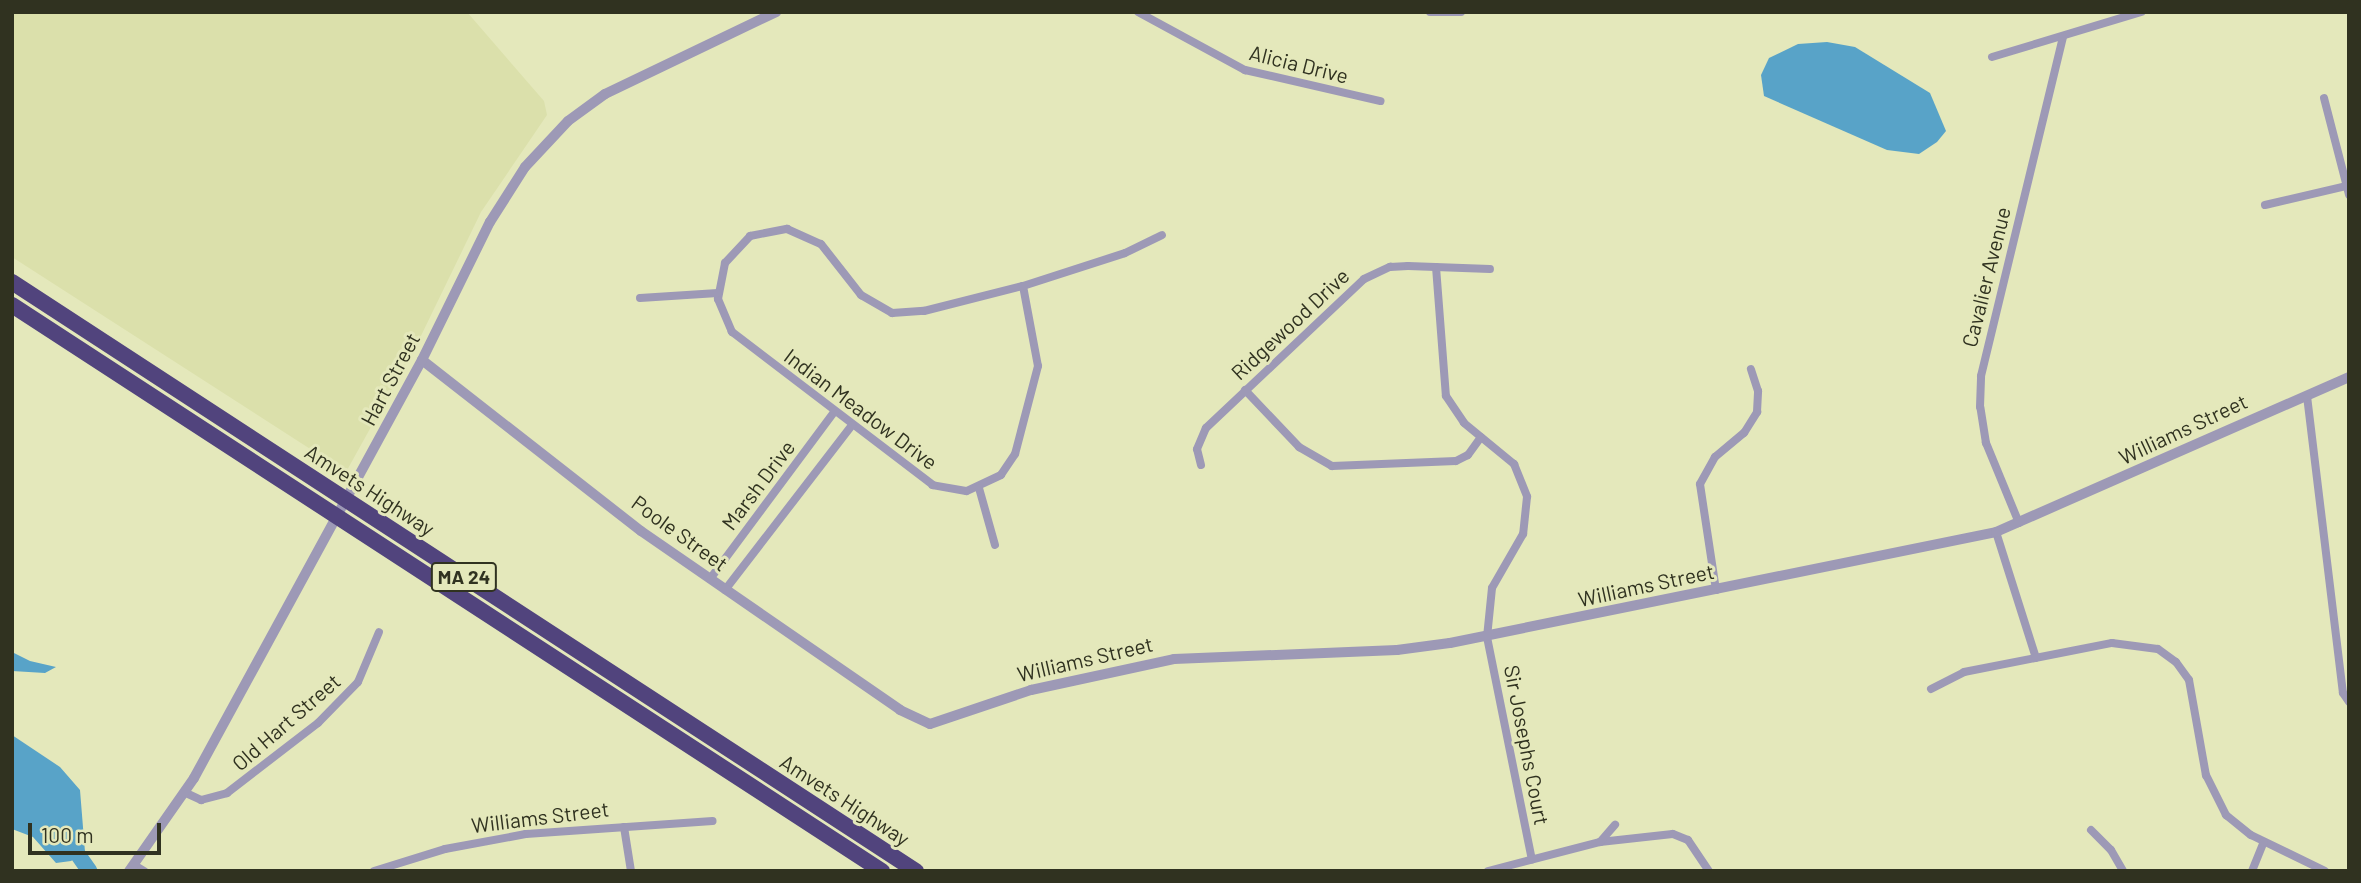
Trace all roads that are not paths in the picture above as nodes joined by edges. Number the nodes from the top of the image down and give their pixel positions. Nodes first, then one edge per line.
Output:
1 (776, 12) edge
2 (1138, 12) edge
3 (1430, 12) edge
4 (1461, 12) edge
5 (2141, 12) edge
6 (2063, 37) junction
7 (1992, 57) dead end
8 (2325, 98) dead end
9 (1380, 101) dead end
10 (2348, 190) edge
11 (2265, 205) dead end
12 (1162, 234) dead end
13 (1436, 267) junction
14 (1490, 269) dead end
15 (12, 282) edge
16 (1023, 285) junction
17 (718, 293) junction
18 (640, 298) dead end
19 (12, 305) edge
20 (422, 360) junction
21 (1751, 369) dead end
22 (2349, 377) edge
23 (1245, 390) junction
24 (2307, 396) junction
25 (834, 412) junction
26 (852, 425) junction
27 (1481, 437) junction
28 (1201, 465) dead end
29 (979, 488) junction
30 (2019, 523) junction
31 (1996, 532) junction
32 (995, 545) dead end
33 (710, 579) junction
34 (726, 590) junction
35 (1716, 590) junction
36 (379, 632) dead end
37 (1487, 637) junction
38 (2036, 658) junction
39 (1931, 689) dead end
40 (2349, 702) edge
41 (925, 722) joint
42 (186, 793) junction
43 (713, 821) dead end
44 (1615, 825) dead end
45 (624, 827) junction
46 (2091, 830) dead end
47 (1600, 842) junction
48 (2264, 842) junction
49 (1532, 860) junction
50 (136, 869) edge
51 (374, 871) edge
52 (631, 871) edge
53 (882, 871) edge
54 (916, 871) edge
55 (1488, 871) edge
56 (1709, 871) edge
57 (2123, 871) edge
58 (2252, 871) edge
59 (2325, 871) edge

1 - 20 street, Hart Street
2 - 9 street, Alicia Drive
3 - 4 street
5 - 6 street
6 - 7 street
6 - 30 street, Cavalier Avenue
8 - 10 street
10 - 11 street
12 - 16 street
13 - 14 street, Ridgewood Drive
13 - 23 street, Ridgewood Drive
13 - 27 street, Sir Josephs Court
15 - 54 highway, Amvets Highway / MA 24
16 - 17 street
16 - 29 street
17 - 18 street
17 - 25 street, Indian Meadow Drive
19 - 53 highway, Amvets Highway / MA 24
20 - 33 street, Poole Street
20 - 42 street, Hart Street
21 - 35 street
22 - 24 street, Williams Street
23 - 27 street
23 - 28 street, Ridgewood Drive
24 - 30 street, Williams Street
24 - 40 street
25 - 26 street, Indian Meadow Drive
25 - 33 street, Marsh Drive
26 - 29 street, Indian Meadow Drive
26 - 34 street, Marsh Drive
27 - 37 street, Sir Josephs Court
29 - 32 street
30 - 31 street, Williams Street
31 - 35 street, Williams Street
31 - 38 street
33 - 34 street, Poole Street
34 - 41 street, Poole Street
35 - 37 street, Williams Street
36 - 42 street, Old Hart Street
37 - 41 street, Williams Street
37 - 49 street, Sir Josephs Court
38 - 39 street
38 - 48 street
42 - 50 street, Hart Street
43 - 45 street, Williams Street
44 - 47 street
45 - 51 street, Williams Street
45 - 52 street
46 - 57 street
47 - 49 street
47 - 56 street
48 - 58 street
48 - 59 street
49 - 55 street

